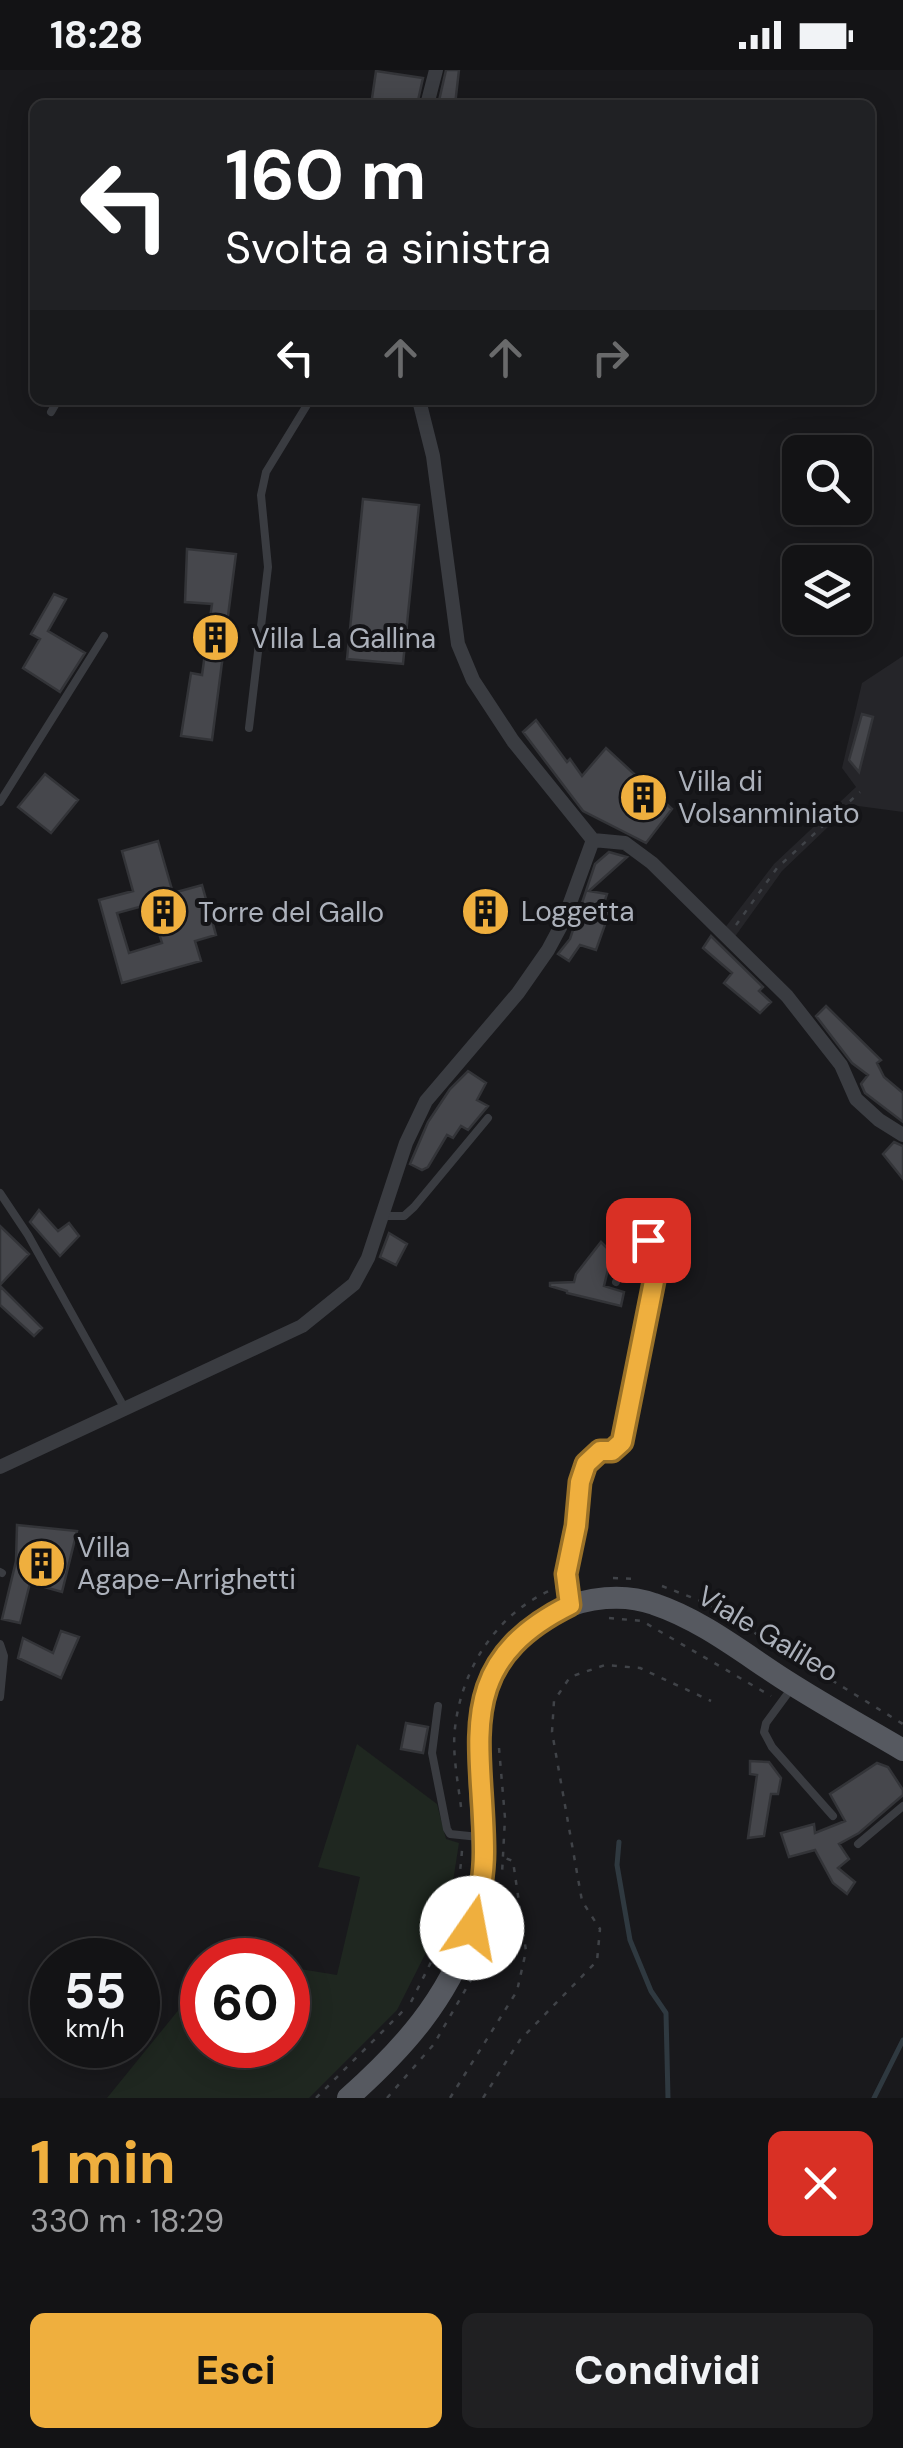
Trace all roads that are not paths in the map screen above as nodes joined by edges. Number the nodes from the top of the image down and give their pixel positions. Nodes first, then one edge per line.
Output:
1 (436, 70) edge
2 (428, 100) edge
3 (55, 405) edge
4 (307, 405) edge
5 (421, 405) edge
6 (51, 412) dead end
7 (104, 636) dead end
8 (249, 728) dead end
9 (0, 802) edge
10 (593, 840) junction
11 (488, 1118) dead end
12 (903, 1134) edge
13 (0, 1194) edge
14 (382, 1216) junction
15 (616, 1282) dead end
16 (125, 1409) junction
17 (0, 1467) edge
18 (568, 1595) junction
19 (0, 1644) edge
20 (787, 1694) junction
21 (0, 1697) edge
22 (438, 1706) dead end
23 (903, 1750) edge
24 (903, 1806) edge
25 (833, 1816) dead end
26 (858, 1844) dead end
27 (484, 1846) junction
28 (348, 2098) edge

1 - 2 street
3 - 6 lane
4 - 8 lane
5 - 10 street
7 - 9 lane
10 - 12 street
10 - 14 street
11 - 14 lane
13 - 16 lane
14 - 16 street
15 - 18 lane
16 - 17 street
18 - 20 main road, Viale Galileo
18 - 27 main road, Viale Galileo
19 - 21 lane
20 - 23 main road, Viale Galileo
20 - 25 lane
22 - 27 lane
24 - 26 lane
27 - 28 main road, Viale Galileo

